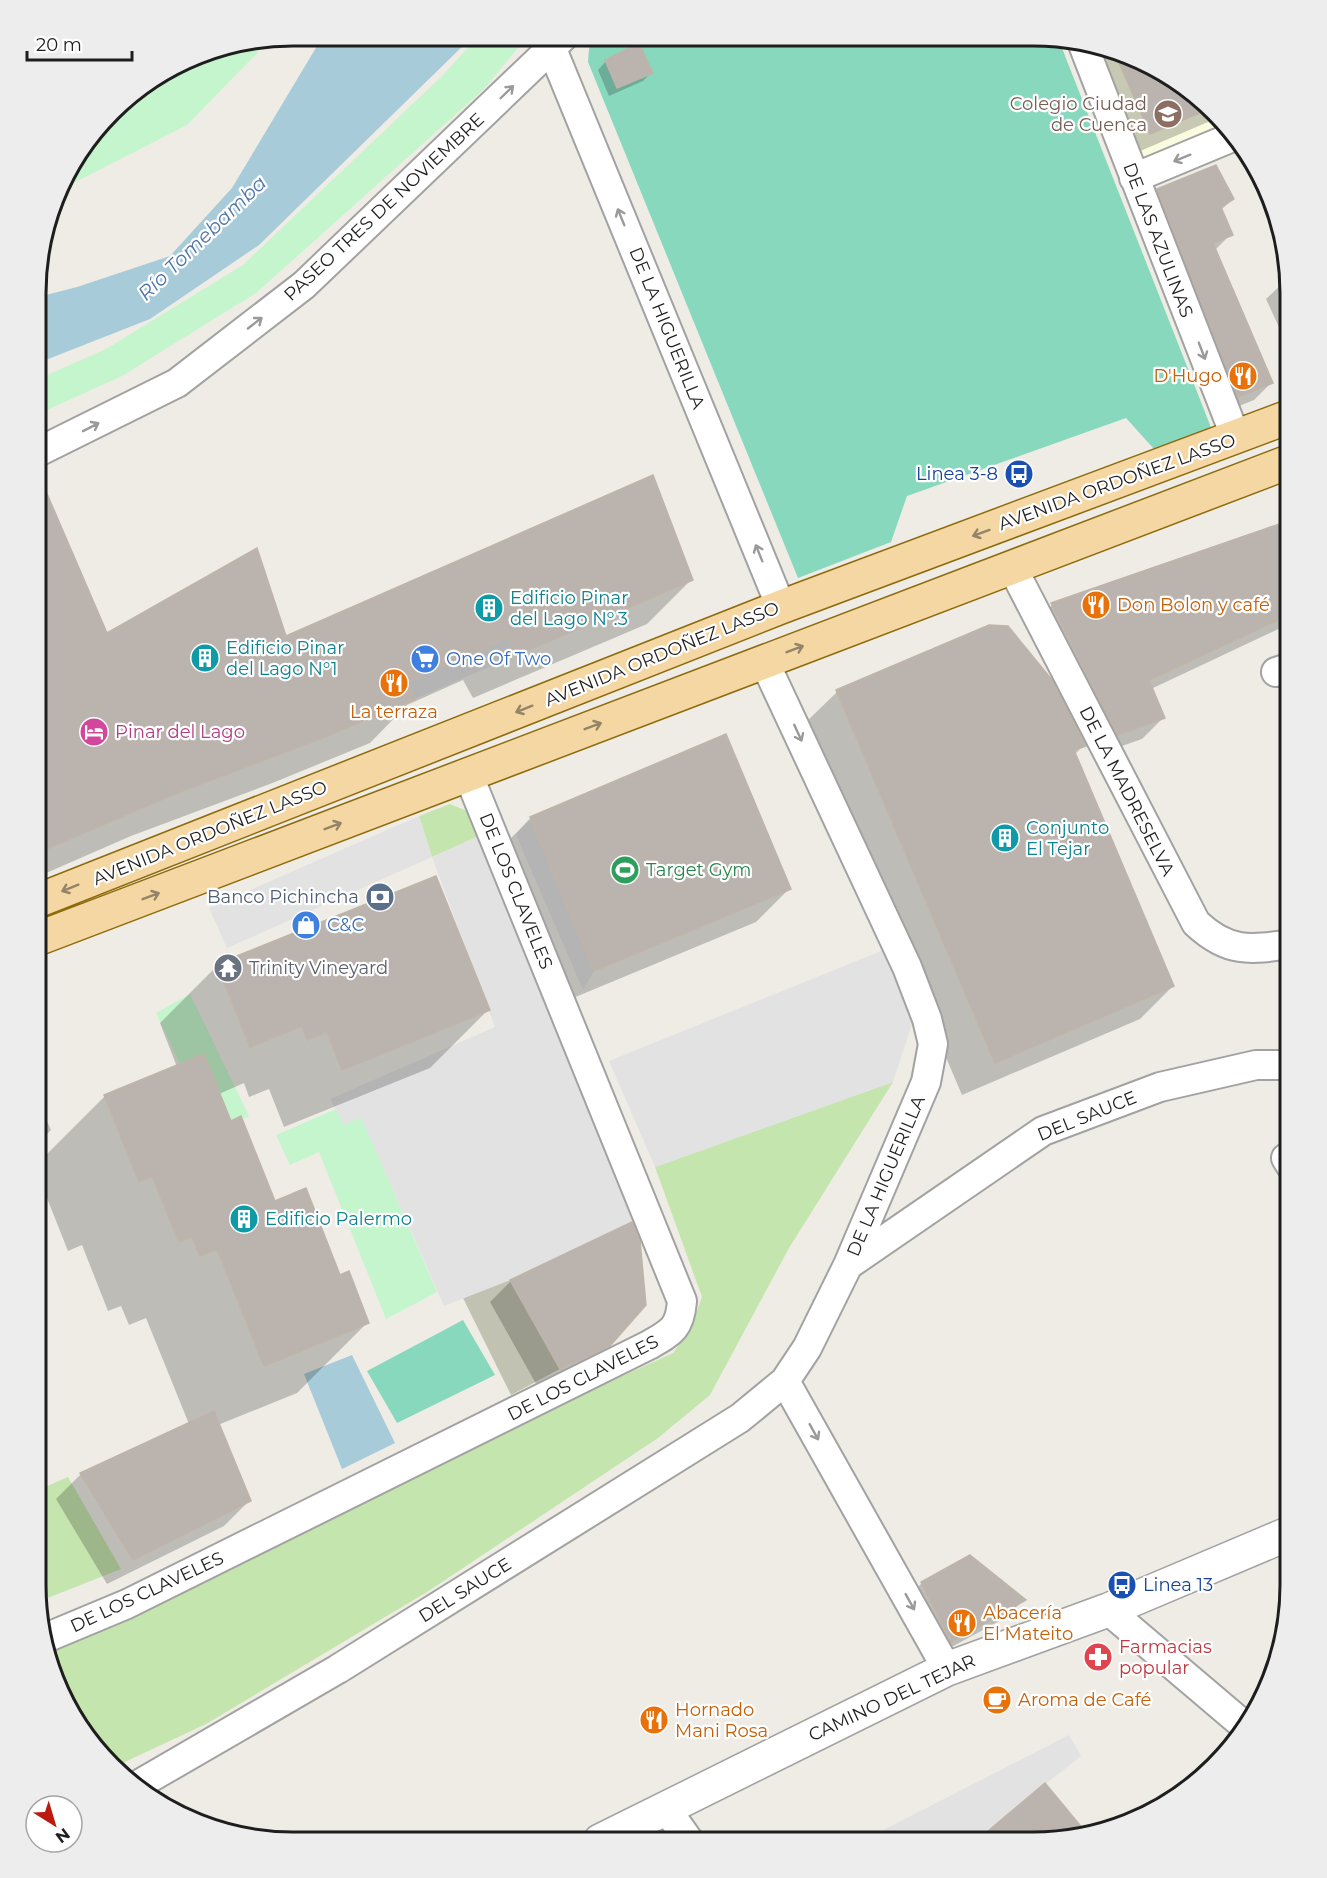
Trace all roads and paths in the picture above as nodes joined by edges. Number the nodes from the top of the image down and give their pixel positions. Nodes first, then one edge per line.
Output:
1 (555, 46) edge
2 (559, 46) edge
3 (1086, 52) edge
4 (1226, 140) edge
5 (1134, 178) junction
6 (1280, 420) edge
7 (1236, 438) junction
8 (46, 448) edge
9 (1280, 465) edge
10 (1012, 567) junction
11 (781, 607) junction
12 (764, 661) junction
13 (468, 774) junction
14 (46, 897) edge
15 (46, 936) edge
16 (1280, 946) edge
17 (1280, 1065) edge
18 (848, 1265) junction
19 (785, 1381) junction
20 (1280, 1537) edge
21 (1108, 1610) junction
22 (52, 1635) edge
23 (947, 1669) junction
24 (1239, 1721) edge
25 (144, 1781) edge
26 (665, 1807) junction
27 (617, 1832) edge
28 (683, 1832) edge

8 -> 1 street, PASEO TRES DE NOVIEMBRE
11 -> 2 street, DE LA HIGUERILLA
3 - 5 street, DE LAS AZULINAS
4 -> 5 street
5 -> 7 street, DE LAS AZULINAS
6 - 7 main road, AVENIDA ORDOÑEZ LASSO
7 -> 11 main road, AVENIDA ORDOÑEZ LASSO
9 - 10 main road, AVENIDA ORDOÑEZ LASSO
12 -> 10 main road, AVENIDA ORDOÑEZ LASSO
10 - 16 street, DE LA MADRESELVA
11 -> 14 main road, AVENIDA ORDOÑEZ LASSO
13 -> 12 main road, AVENIDA ORDOÑEZ LASSO
12 -> 18 street, DE LA HIGUERILLA
15 -> 13 main road, AVENIDA ORDOÑEZ LASSO
13 - 22 street, DE LOS CLAVELES
17 - 18 street, DEL SAUCE
18 - 19 street, DE LA HIGUERILLA
19 -> 23 street
19 - 25 street, DEL SAUCE
20 - 21 street, CAMINO DEL TEJAR
21 - 23 street, CAMINO DEL TEJAR
21 - 24 street
23 - 26 street, CAMINO DEL TEJAR
26 - 27 street, CAMINO DEL TEJAR
26 - 28 street

